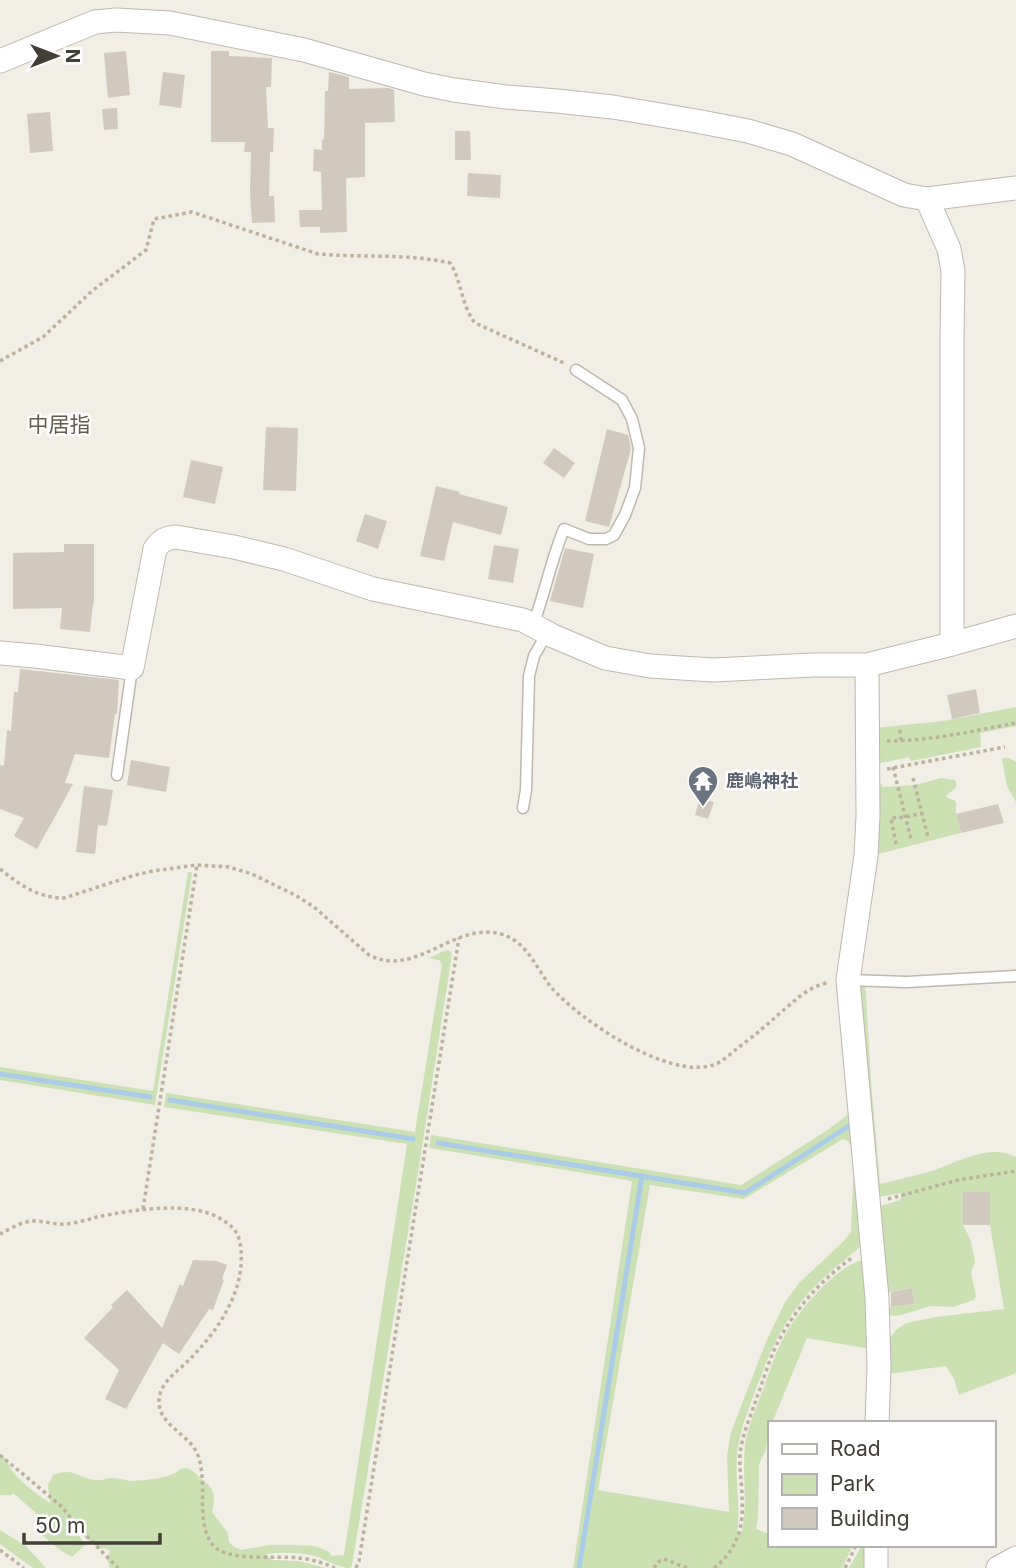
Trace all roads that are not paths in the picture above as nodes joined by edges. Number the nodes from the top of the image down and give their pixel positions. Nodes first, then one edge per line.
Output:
1 (0, 61) edge
2 (1016, 188) edge
3 (927, 199) junction
4 (576, 370) road end
5 (1016, 626) edge
6 (540, 629) junction
7 (952, 644) junction
8 (0, 653) edge
9 (867, 664) junction
10 (132, 668) junction
11 (117, 775) dead end
12 (523, 808) dead end
13 (1016, 976) edge
14 (848, 980) junction
15 (877, 1421) edge
16 (876, 1547) edge
17 (1016, 1558) edge
18 (876, 1568) edge
19 (998, 1568) edge

1 - 3 street
2 - 3 street
3 - 7 street
4 - 6 lane
5 - 7 street
6 - 9 street
6 - 10 street
6 - 12 lane
7 - 9 street
8 - 10 street
9 - 14 street
10 - 11 lane
13 - 14 lane
14 - 15 street
16 - 18 street
17 - 19 street

